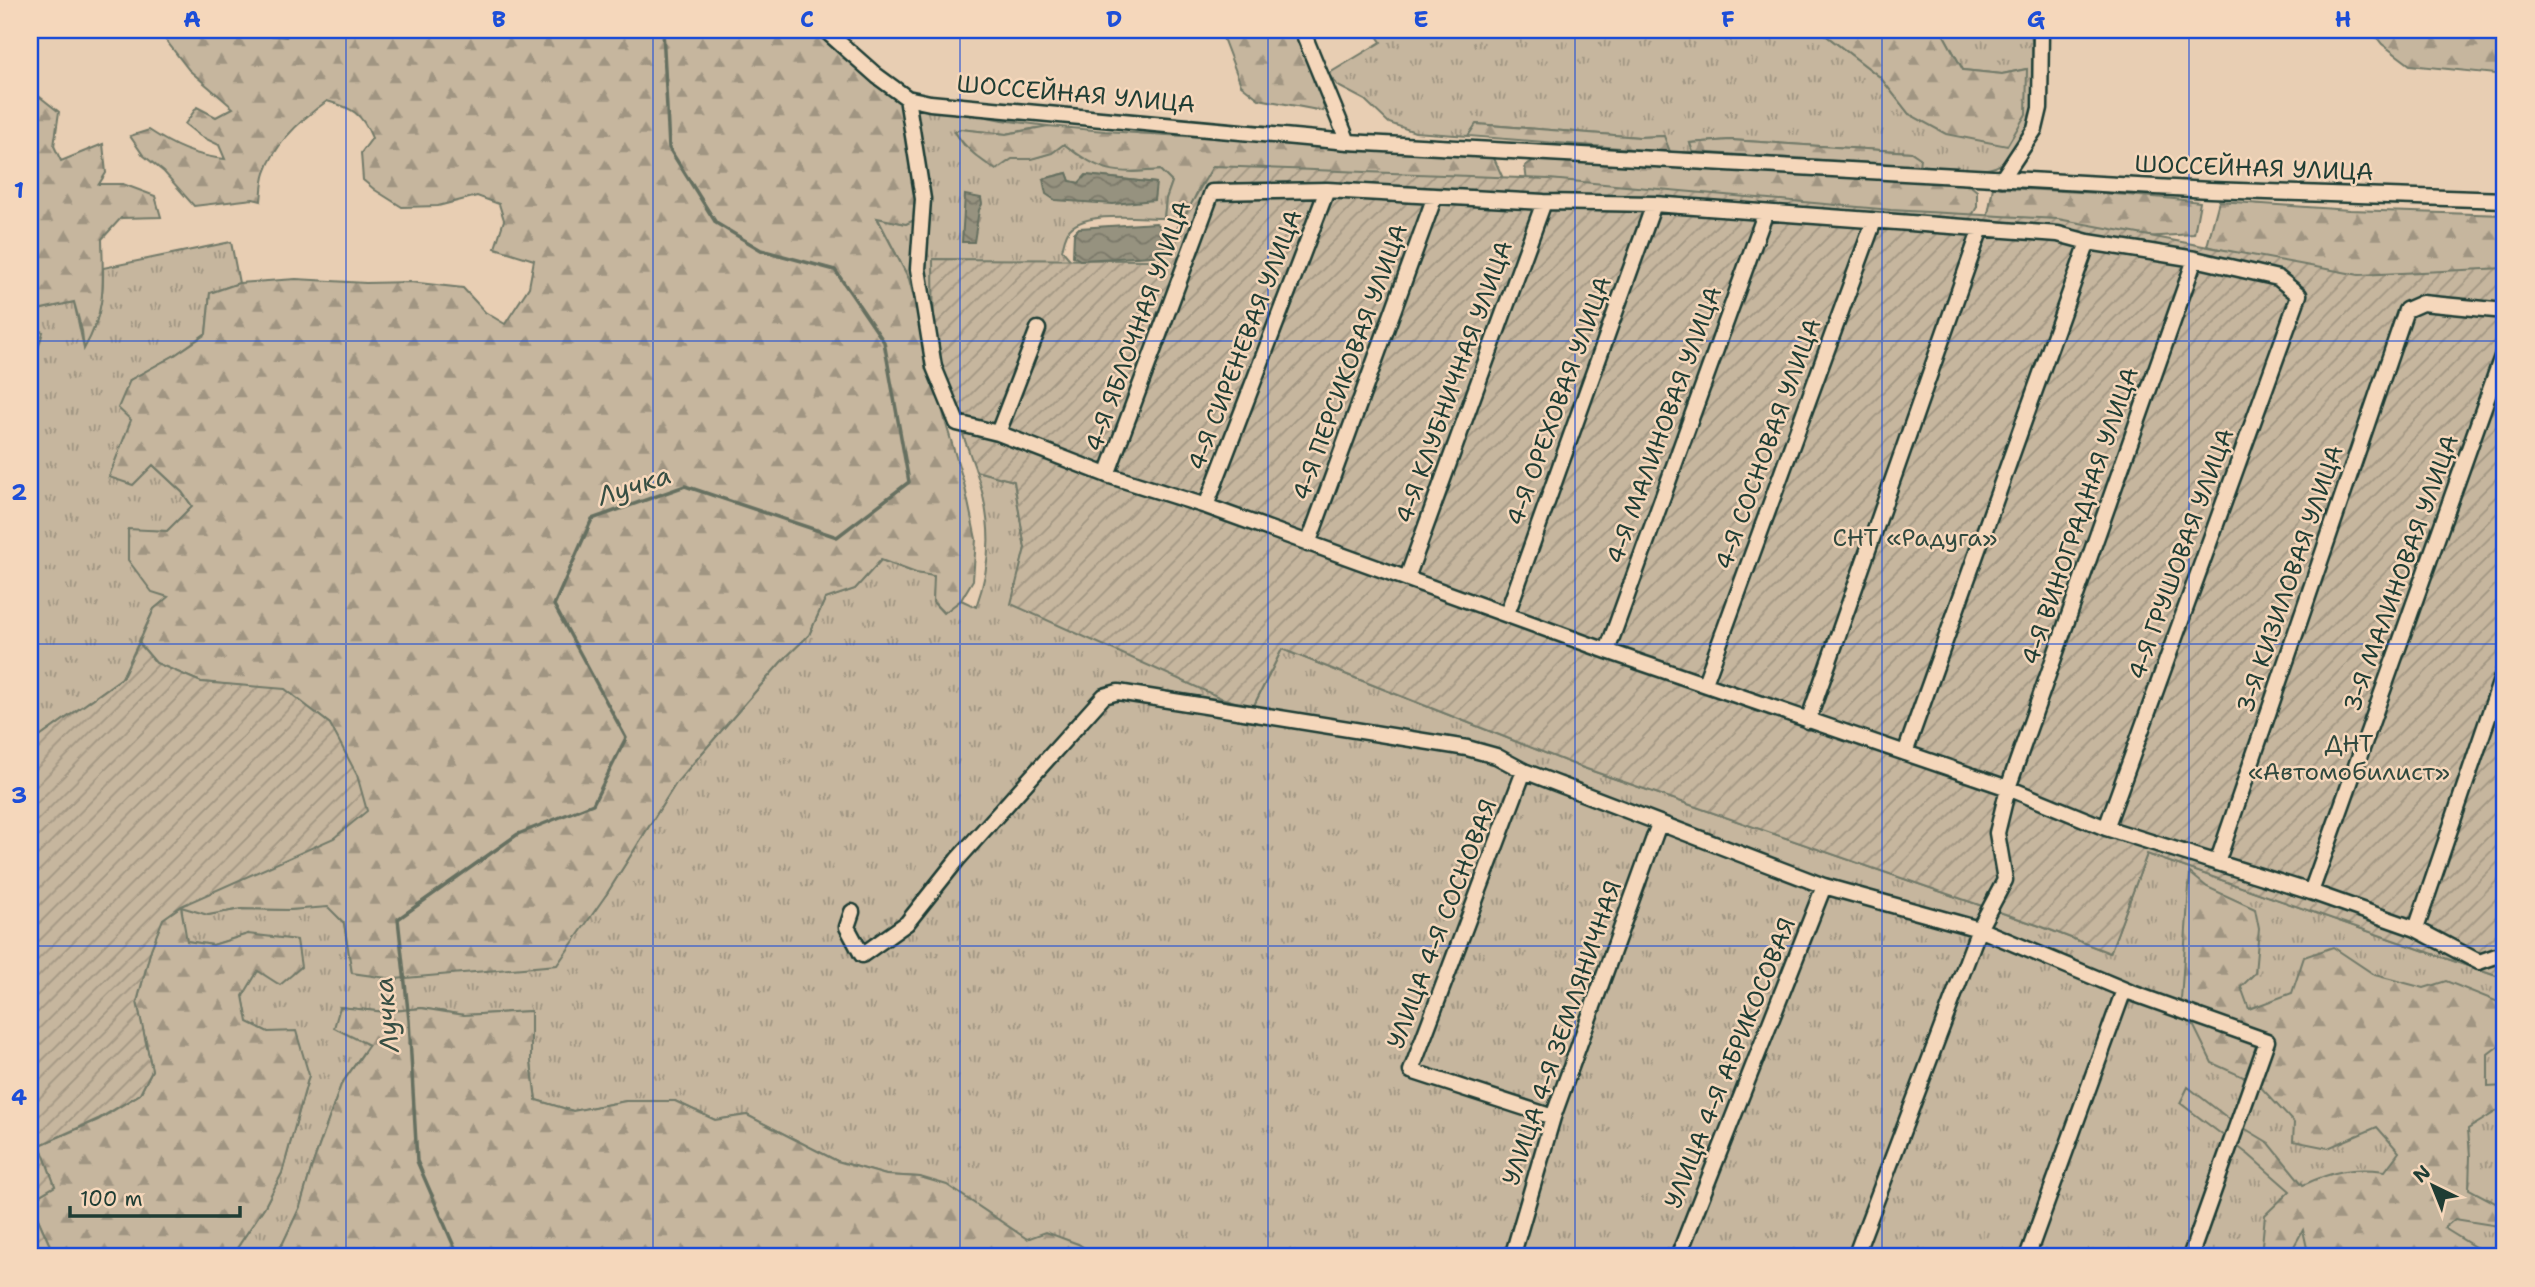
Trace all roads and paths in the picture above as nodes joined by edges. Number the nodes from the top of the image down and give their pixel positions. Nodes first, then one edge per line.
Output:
1 (825, 30) edge
2 (1302, 30) edge
3 (2041, 30) edge
4 (907, 98) junction
5 (1348, 142) junction
6 (2002, 179) junction
7 (1327, 190) junction
8 (1435, 196) junction
9 (2505, 200) edge
10 (1544, 202) junction
11 (1654, 204) junction
12 (1765, 214) junction
13 (1874, 220) junction
14 (1981, 228) junction
15 (2088, 242) junction
16 (2196, 259) junction
17 (2505, 311) edge
18 (1038, 329) dead end
19 (2505, 348) edge
20 (998, 433) junction
21 (1107, 475) junction
22 (1206, 506) junction
23 (1308, 544) junction
24 (1407, 578) junction
25 (1507, 614) junction
26 (1606, 651) junction
27 (2505, 668) edge
28 (1706, 683) junction
29 (1808, 721) junction
30 (1905, 753) junction
31 (1524, 771) junction
32 (2008, 788) junction
33 (1659, 824) junction
34 (2106, 828) junction
35 (2217, 863) junction
36 (1824, 886) junction
37 (2311, 892) junction
38 (852, 912) dead end
39 (1979, 929) junction
40 (2416, 929) junction
41 (2505, 953) edge
42 (2124, 990) junction
43 (1553, 1117) junction
44 (1512, 1257) edge
45 (1678, 1257) edge
46 (1855, 1257) edge
47 (2027, 1257) edge
48 (2190, 1257) edge

1 - 4 street, ШОССЕЙНАЯ УЛИЦА
2 - 5 street
3 - 6 street
4 - 5 street, ШОССЕЙНАЯ УЛИЦА
4 - 20 street
5 - 6 street, ШОССЕЙНАЯ УЛИЦА
6 - 9 street, ШОССЕЙНАЯ УЛИЦА
7 - 8 street
7 - 21 street, 4-Я ЯБЛОЧНАЯ УЛИЦА
7 - 22 street, 4-Я СИРЕНЕВАЯ УЛИЦА
8 - 10 street
8 - 23 street, 4-Я ПЕРСИКОВАЯ УЛИЦА
10 - 11 street
10 - 24 street, 4-Я КЛУБНИЧНАЯ УЛИЦА
11 - 12 street
11 - 25 street, 4-Я ОРЕХОВАЯ УЛИЦА
12 - 13 street
12 - 26 street, 4-Я МАЛИНОВАЯ УЛИЦА
13 - 14 street
13 - 28 street, 4-Я СОСНОВАЯ УЛИЦА
14 - 15 street
14 - 29 street
15 - 16 street
15 - 30 street
16 - 32 street, 4-Я ВИНОГРАДНАЯ УЛИЦА
16 - 34 street, 4-Я ГРУШОВАЯ УЛИЦА
17 - 35 street, 3-Я КИЗИЛОВАЯ УЛИЦА
18 - 20 street
19 - 37 street, 3-Я МАЛИНОВАЯ УЛИЦА
20 - 21 street
21 - 22 street
22 - 23 street
23 - 24 street
24 - 25 street
25 - 26 street
26 - 28 street
27 - 40 street
28 - 29 street
29 - 30 street
30 - 32 street
31 - 33 street
31 - 38 street
31 - 43 street, УЛИЦА 4-Я СОСНОВАЯ
32 - 34 street
32 - 39 street, 4-Я ВИНОГРАДНАЯ УЛИЦА
33 - 36 street
33 - 43 street, УЛИЦА 4-Я ЗЕМЛЯНИЧНАЯ
34 - 35 street
35 - 37 street
36 - 39 street
36 - 45 street, УЛИЦА 4-Я АБРИКОСОВАЯ
37 - 40 street
39 - 42 street
39 - 46 street, 4-Я ВИНОГРАДНАЯ УЛИЦА
40 - 41 street
42 - 47 street
42 - 48 street
43 - 44 street, УЛИЦА 4-Я ЗЕМЛЯНИЧНАЯ

